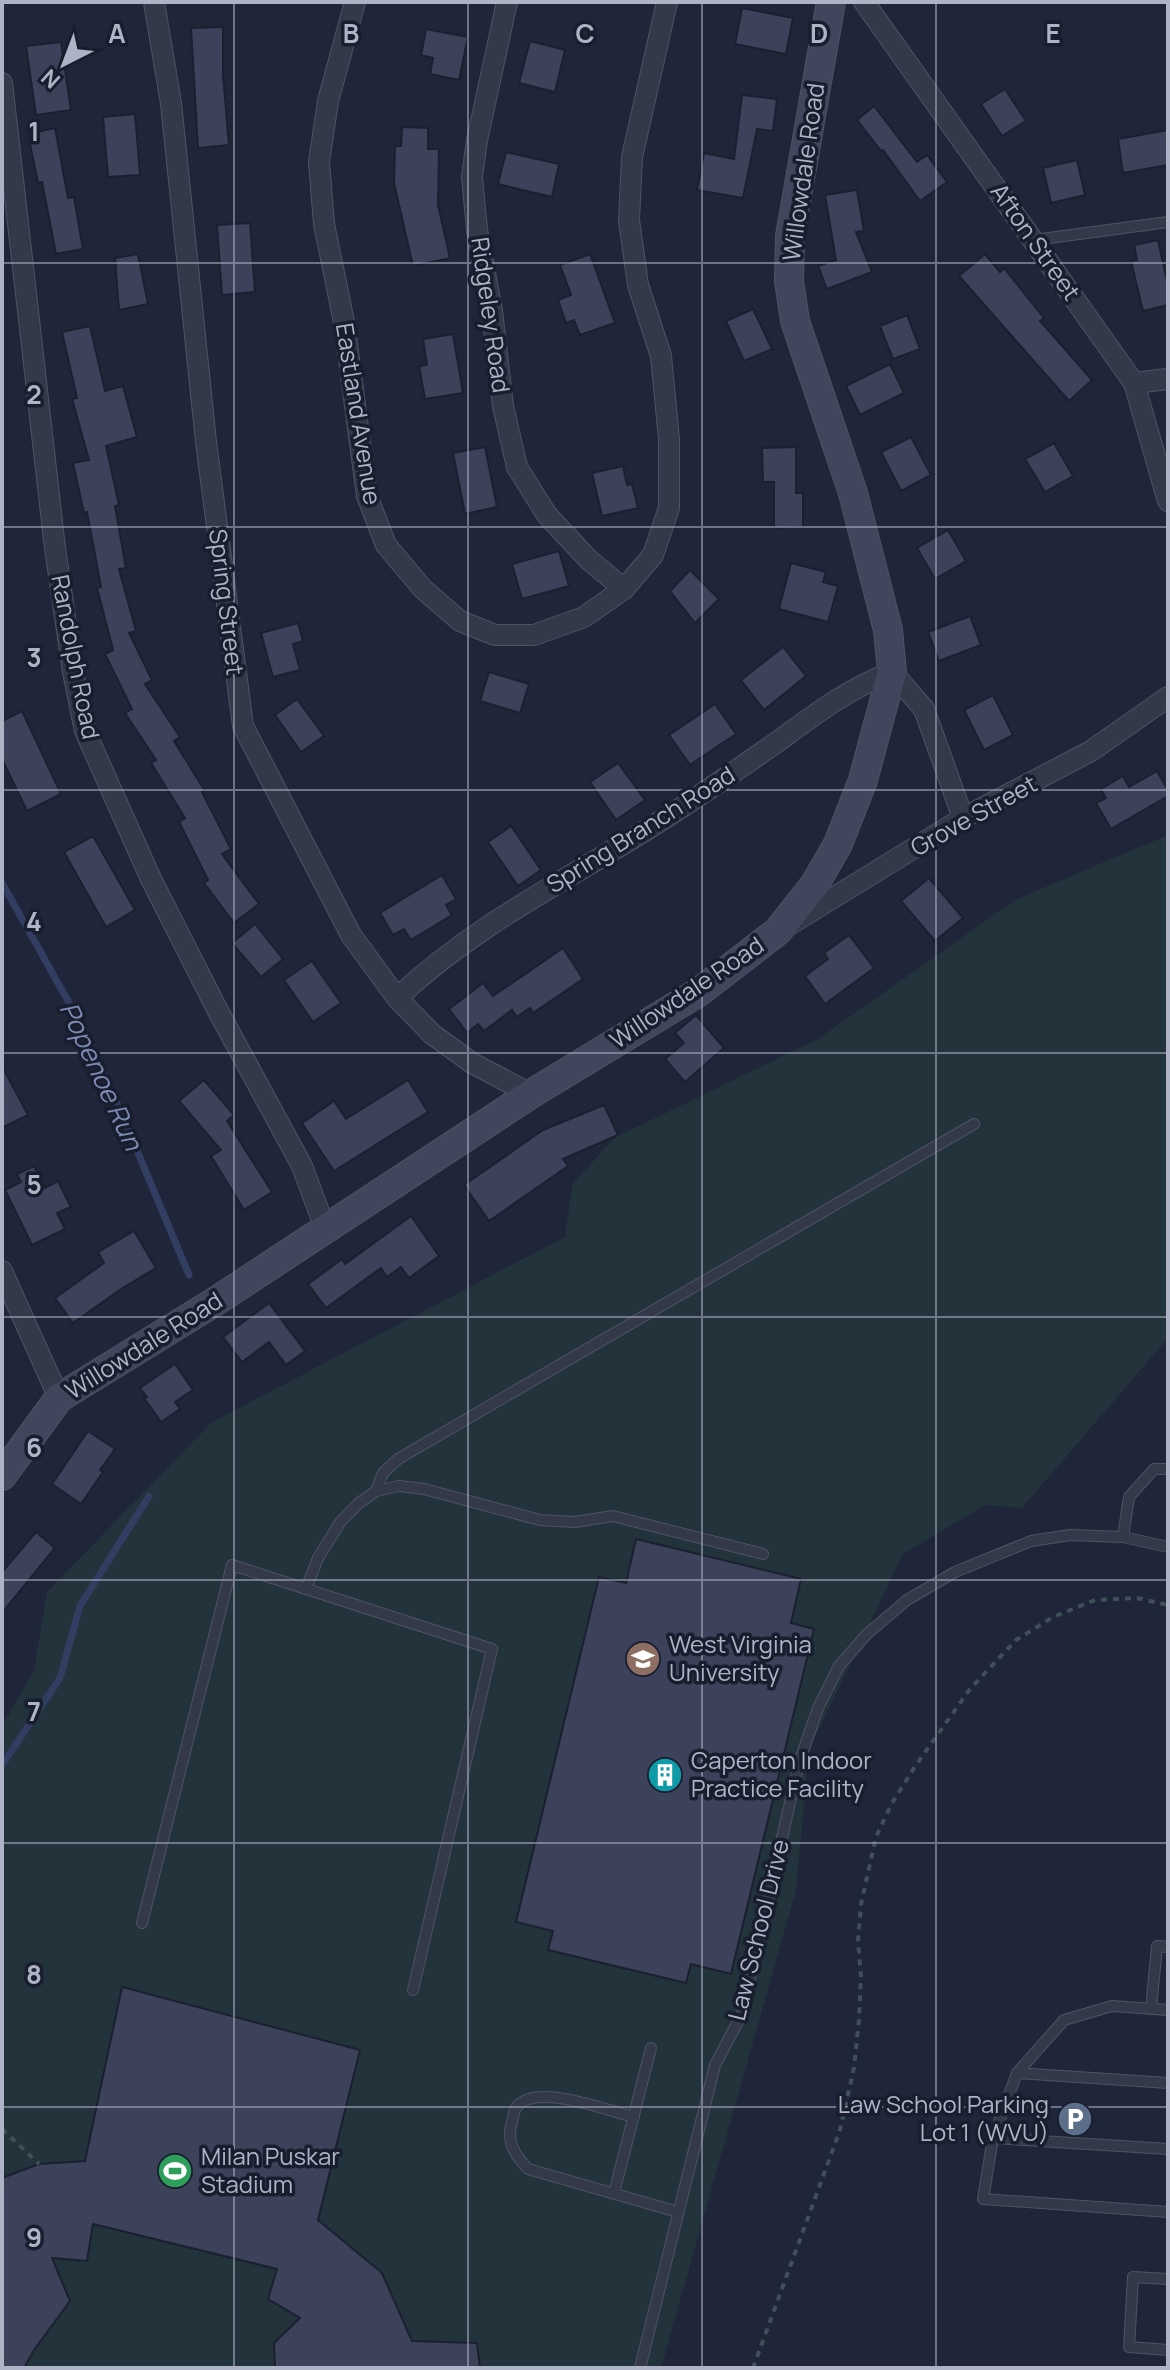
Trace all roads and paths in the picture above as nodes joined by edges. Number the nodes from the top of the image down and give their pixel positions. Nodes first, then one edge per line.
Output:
1 (154, 2) edge
2 (355, 2) edge
3 (507, 2) edge
4 (667, 2) edge
5 (831, 2) edge
6 (864, 2) edge
7 (2, 83) edge
8 (1168, 222) edge
9 (1034, 240) junction
10 (1168, 379) edge
11 (1134, 383) junction
12 (1168, 501) edge
13 (624, 589) junction
14 (892, 672) junction
15 (1168, 697) edge
16 (963, 818) junction
17 (778, 931) junction
18 (397, 998) junction
19 (531, 1094) junction
20 (974, 1124) dead end
21 (325, 1228) junction
22 (2, 1271) edge
23 (59, 1398) junction
24 (1168, 1469) edge
25 (2, 1476) edge
26 (376, 1491) junction
27 (1123, 1537) junction
28 (1168, 1547) edge
29 (763, 1554) dead end
30 (306, 1589) junction
31 (1168, 1605) edge
32 (142, 1923) dead end
33 (1168, 1947) edge
34 (413, 1990) dead end
35 (1151, 2009) junction
36 (1168, 2010) edge
37 (651, 2048) dead end
38 (1017, 2073) junction
39 (1168, 2083) edge
40 (634, 2117) junction
41 (2, 2129) edge
42 (993, 2138) junction
43 (1168, 2149) edge
44 (39, 2164) dead end
45 (614, 2193) junction
46 (678, 2212) junction
47 (1168, 2212) edge
48 (1168, 2279) edge
49 (1168, 2350) edge
50 (640, 2368) edge
51 (753, 2368) edge

1 - 18 street, Spring Street
2 - 13 street, Eastland Avenue
3 - 13 street, Ridgeley Road
4 - 13 street, Eastland Avenue
5 - 14 street, Willowdale Road
6 - 9 street, Afton Street
7 - 21 street, Randolph Road
8 - 9 lane
9 - 11 street, Afton Street
10 - 11 street
11 - 12 street, Afton Street
14 - 16 street
14 - 17 street, Willowdale Road
14 - 18 street, Spring Branch Road
15 - 16 street, Grove Street
16 - 17 street, Grove Street
17 - 19 street, Willowdale Road
18 - 19 street, Spring Street
19 - 21 street, Willowdale Road
20 - 26 lane
21 - 23 street, Willowdale Road
22 - 23 street
23 - 25 street, Willowdale Road
24 - 27 lane
26 - 29 lane
26 - 30 lane
27 - 28 lane, Law School Drive
27 - 46 lane, Law School Drive
30 - 32 lane
30 - 34 lane
31 - 51 path
33 - 35 lane
35 - 36 lane
35 - 38 lane
37 - 40 lane
38 - 39 lane
38 - 42 lane
40 - 45 lane
40 - 45 lane
41 - 44 path
42 - 43 lane
42 - 47 lane
45 - 46 lane
46 - 50 lane, Law School Drive
48 - 49 lane

